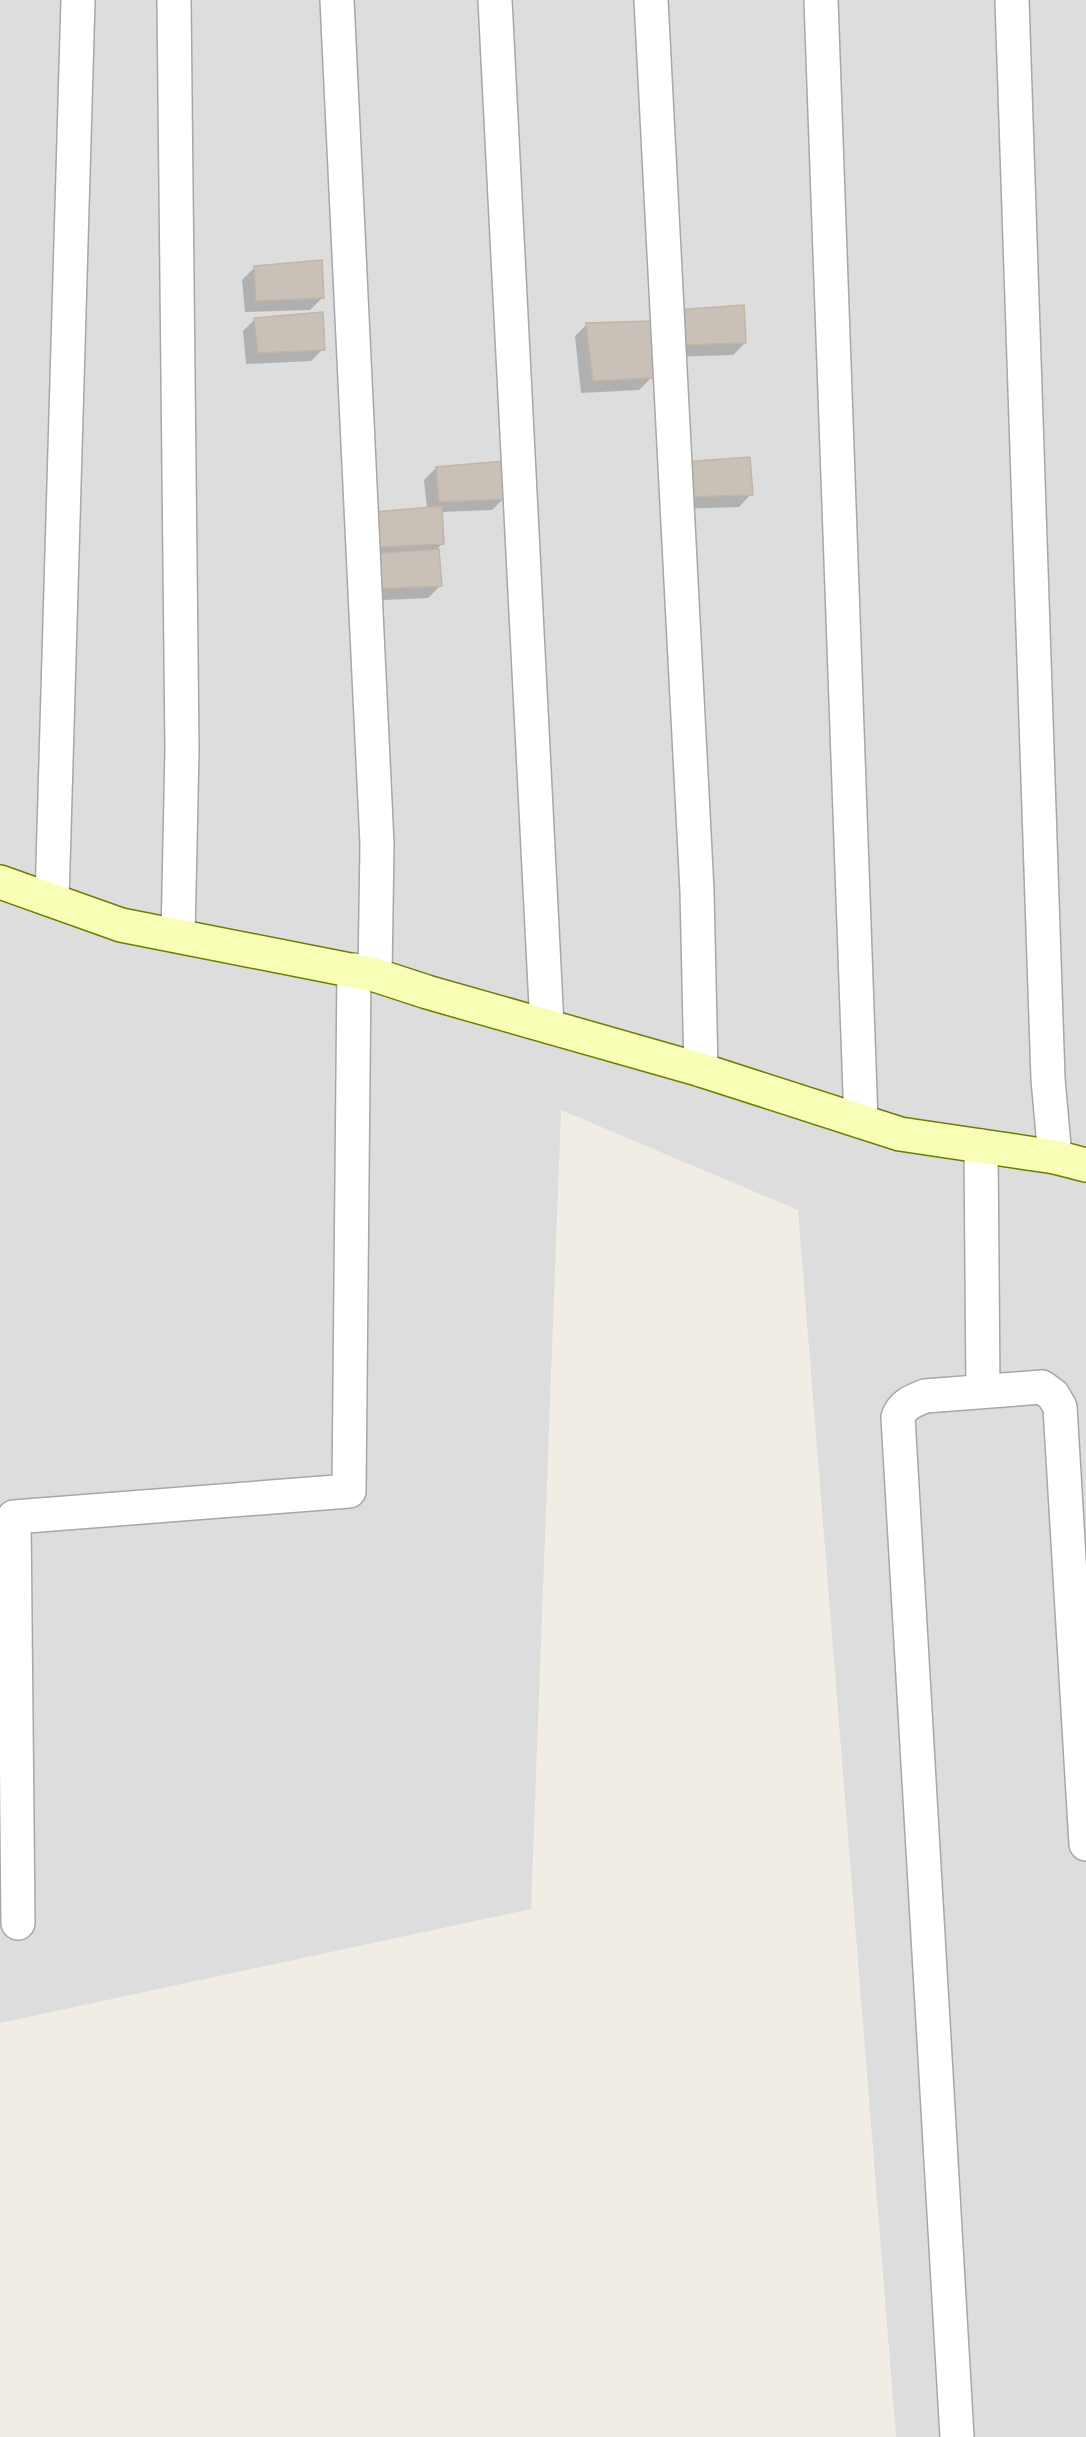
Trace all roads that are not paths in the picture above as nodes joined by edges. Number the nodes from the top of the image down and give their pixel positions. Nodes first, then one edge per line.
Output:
1 (78, 0) edge
2 (174, 0) edge
3 (337, 0) edge
4 (495, 0) edge
5 (651, 0) edge
6 (821, 0) edge
7 (1012, 0) edge
8 (0, 882) edge
9 (52, 900) junction
10 (178, 936) junction
11 (364, 972) junction
12 (547, 1026) junction
13 (701, 1070) junction
14 (861, 1121) junction
15 (981, 1146) junction
16 (1071, 1161) edge
17 (983, 1391) junction
18 (1086, 1844) edge
19 (18, 1923) dead end
20 (957, 2437) edge

1 - 9 street
2 - 10 street
3 - 11 street
4 - 12 street
5 - 13 street
6 - 14 street
7 - 16 street
8 - 9 main road
9 - 10 main road
10 - 11 main road
11 - 12 main road
11 - 19 street
12 - 13 main road
13 - 14 main road
14 - 15 main road
15 - 16 main road
15 - 17 street
17 - 18 street
17 - 20 street

